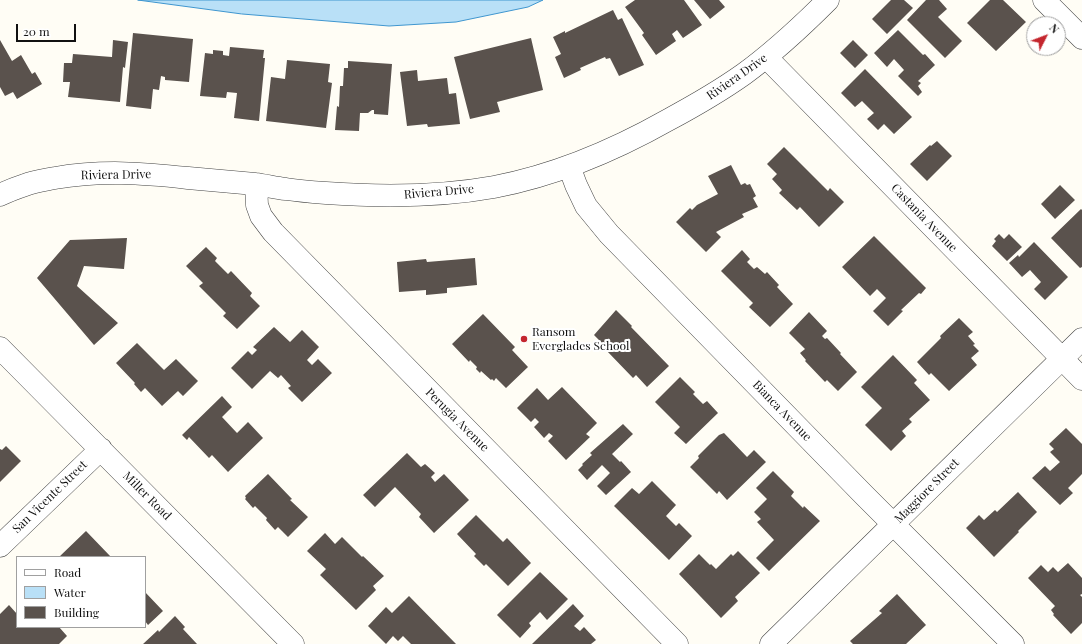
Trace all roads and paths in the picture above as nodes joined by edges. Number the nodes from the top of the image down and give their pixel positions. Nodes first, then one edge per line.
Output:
1 (828, 0) edge
2 (1044, 0) edge
3 (1082, 38) edge
4 (766, 57) junction
5 (569, 166) junction
6 (256, 184) junction
7 (0, 195) edge
8 (1082, 338) edge
9 (0, 348) edge
10 (1062, 358) junction
11 (1082, 379) edge
12 (101, 449) junction
13 (894, 524) junction
14 (0, 546) edge
15 (293, 644) edge
16 (677, 644) edge
17 (771, 644) edge
18 (1013, 644) edge

1 - 4 street, Riviera Drive
2 - 3 street
4 - 5 street, Riviera Drive
4 - 10 street, Castania Avenue
5 - 6 street, Riviera Drive
5 - 13 street, Bianca Avenue
6 - 7 street, Riviera Drive
6 - 16 street, Perugia Avenue
8 - 10 street, Maggiore Street
9 - 12 street, Miller Road
10 - 11 street, Castania Avenue
10 - 13 street, Maggiore Street
12 - 14 street, San Vicente Street
12 - 15 street, Miller Road
13 - 17 street, Maggiore Street
13 - 18 street, Bianca Avenue

